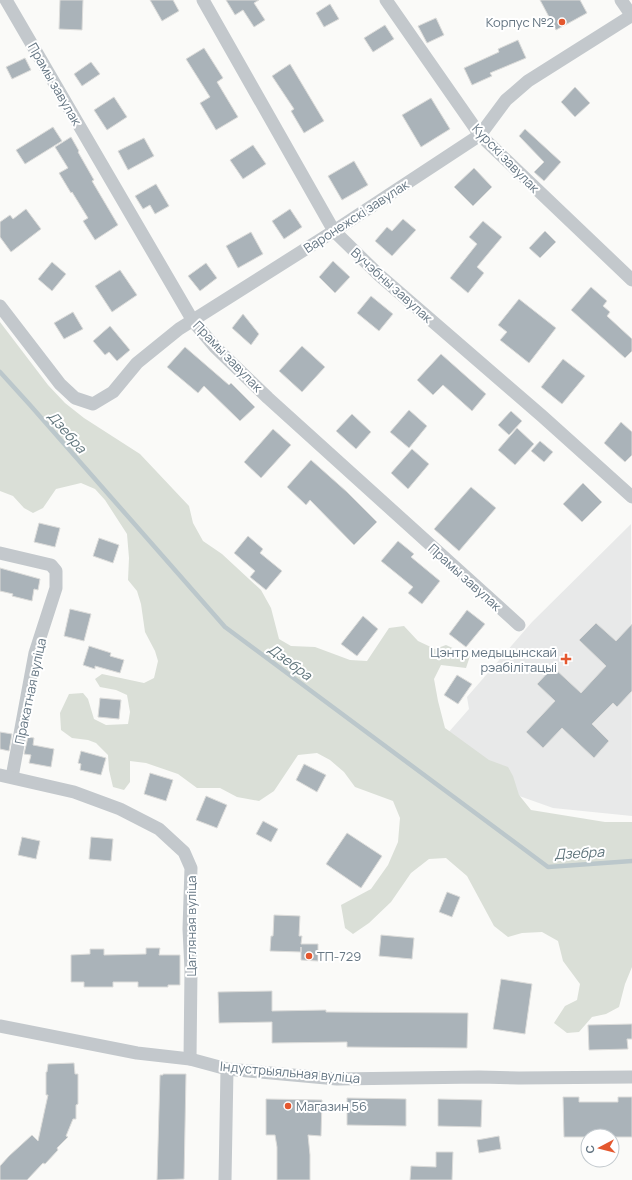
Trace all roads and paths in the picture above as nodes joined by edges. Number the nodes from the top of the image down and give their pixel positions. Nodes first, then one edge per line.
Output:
1 (6, 0) edge
2 (203, 0) edge
3 (386, 0) edge
4 (621, 0) edge
5 (631, 16) edge
6 (480, 135) junction
7 (334, 231) junction
8 (632, 280) edge
9 (0, 306) edge
10 (193, 321) junction
11 (632, 498) edge
12 (0, 553) edge
13 (519, 625) dead end
14 (6, 776) edge
15 (0, 1026) edge
16 (190, 1059) junction
17 (227, 1069) junction
18 (632, 1077) edge
19 (225, 1180) edge

1 - 10 street, Прамы завулак
2 - 7 street, Вучэбны завулак
3 - 6 street, Курскі завулак
4 - 5 street
5 - 6 street, Варонежскі завулак
6 - 7 street, Варонежскі завулак
6 - 8 street, Курскі завулак
7 - 10 street, Варонежскі завулак
7 - 11 street, Вучэбны завулак
9 - 10 street, Варонежскі завулак
10 - 13 street, Прамы завулак
12 - 14 street, Пракатная вуліца
14 - 16 street, Цагляная вуліца
15 - 16 street, Індустрыяльная вуліца
16 - 17 street, Індустрыяльная вуліца
17 - 18 street, Індустрыяльная вуліца
17 - 19 street

